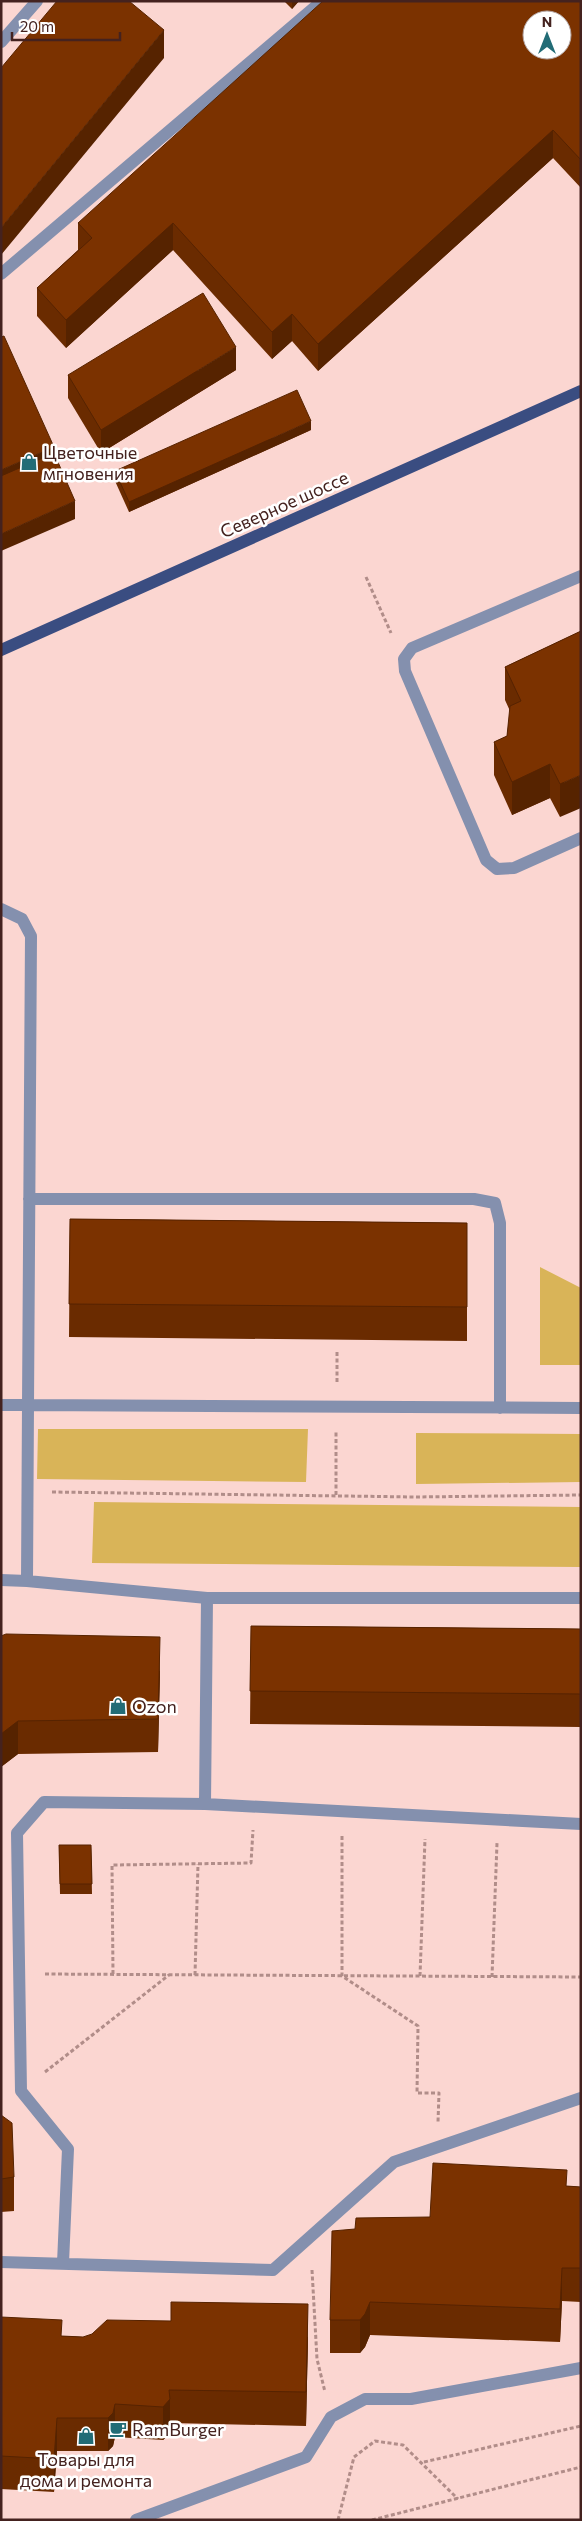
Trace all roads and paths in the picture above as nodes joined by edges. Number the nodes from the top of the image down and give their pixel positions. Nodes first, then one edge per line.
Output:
1 (37, 1) edge
2 (322, 1) edge
3 (1, 42) edge
4 (1, 274) edge
5 (581, 391) edge
6 (581, 576) edge
7 (366, 577) dead end
8 (1, 650) edge
9 (404, 659) junction
10 (581, 838) edge
11 (1, 909) edge
12 (29, 1199) junction
13 (1, 1405) edge
14 (28, 1405) junction
15 (500, 1408) junction
16 (581, 1408) edge
17 (28, 1492) junction
18 (581, 1495) edge
19 (1, 1580) edge
20 (27, 1581) junction
21 (207, 1598) junction
22 (581, 1598) edge
23 (205, 1804) junction
24 (254, 1807) junction
25 (342, 1812) junction
26 (426, 1816) junction
27 (498, 1820) junction
28 (581, 1824) edge
29 (198, 1864) junction
30 (19, 1974) junction
31 (113, 1974) junction
32 (169, 1975) junction
33 (195, 1975) junction
34 (342, 1976) junction
35 (420, 1976) junction
36 (492, 1977) junction
37 (581, 1977) edge
38 (21, 2091) junction
39 (581, 2098) edge
40 (438, 2148) junction
41 (311, 2236) junction
42 (1, 2262) edge
43 (63, 2263) junction
44 (581, 2368) edge
45 (331, 2417) junction
46 (581, 2426) edge
47 (423, 2462) junction
48 (581, 2467) edge
49 (459, 2500) junction
50 (136, 2520) edge
51 (338, 2520) edge
52 (372, 2520) edge

1 - 3 lane
2 - 4 lane
5 - 8 main road, Северное шоссе
6 - 9 lane
7 - 9 path
9 - 10 lane
11 - 12 lane
12 - 14 lane
12 - 15 lane
13 - 14 lane
14 - 15 lane
14 - 17 lane
15 - 16 lane
17 - 18 path
17 - 20 lane
19 - 20 lane
20 - 21 lane
21 - 22 lane
21 - 23 lane
23 - 24 lane
23 - 30 lane
24 - 25 lane
24 - 29 path
25 - 26 lane
25 - 34 path
26 - 27 lane
26 - 35 path
27 - 28 lane
27 - 36 path
29 - 31 path
29 - 33 path
30 - 31 path
30 - 38 lane
31 - 32 path
32 - 33 path
32 - 38 path
33 - 34 path
34 - 35 path
34 - 40 path
35 - 36 path
36 - 37 path
38 - 43 lane
39 - 40 lane
40 - 41 lane
41 - 43 lane
41 - 45 path
42 - 43 lane
44 - 45 lane
45 - 50 lane
46 - 47 path
47 - 49 path
47 - 51 path
48 - 49 path
49 - 52 path

